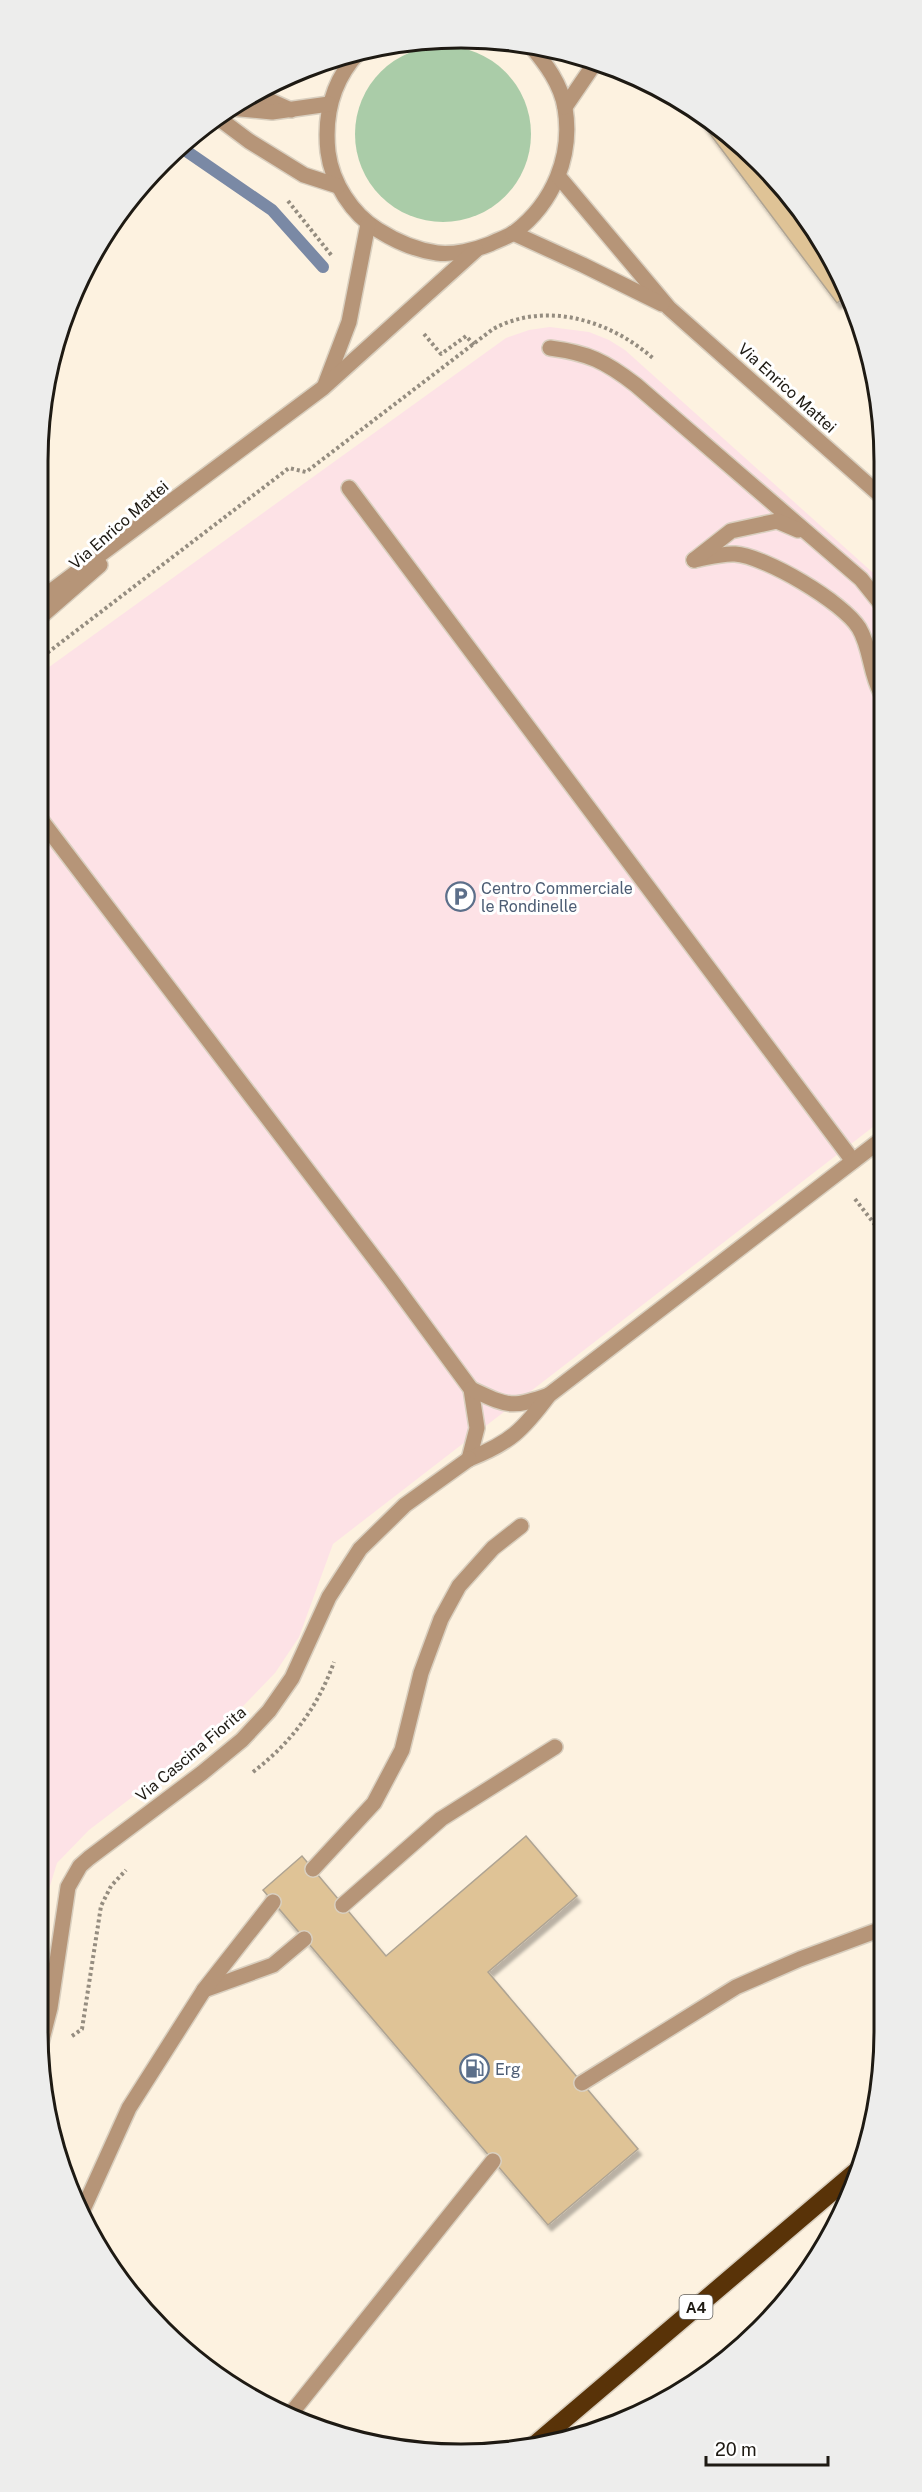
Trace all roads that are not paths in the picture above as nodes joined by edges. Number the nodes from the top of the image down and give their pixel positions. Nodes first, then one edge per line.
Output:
1 (538, 55) edge
2 (348, 64) edge
3 (591, 69) edge
4 (264, 98) edge
5 (329, 104) junction
6 (565, 107) junction
7 (245, 109) edge
8 (291, 110) junction
9 (225, 123) edge
10 (559, 177) junction
11 (338, 186) junction
12 (368, 224) junction
13 (513, 233) junction
14 (476, 250) junction
15 (669, 308) junction
16 (550, 348) dead end
17 (324, 388) junction
18 (198, 481) junction
19 (349, 488) dead end
20 (874, 490) edge
21 (809, 534) junction
22 (48, 594) edge
23 (874, 595) edge
24 (48, 610) edge
25 (874, 675) edge
26 (48, 829) edge
27 (874, 1145) edge
28 (853, 1161) junction
29 (471, 1389) junction
30 (549, 1395) junction
31 (469, 1459) junction
32 (521, 1526) dead end
33 (555, 1747) dead end
34 (313, 1869) dead end
35 (273, 1902) dead end
36 (343, 1905) dead end
37 (874, 1932) edge
38 (304, 1939) dead end
39 (204, 1990) junction
40 (48, 2016) edge
41 (582, 2083) dead end
42 (493, 2161) dead end
43 (846, 2180) edge
44 (86, 2203) edge
45 (295, 2409) edge
46 (546, 2435) edge

1 - 6 street
2 - 5 street
3 - 6 street
4 - 8 street
5 - 8 street
5 - 11 street
6 - 10 street
7 - 8 street
9 - 11 street
10 - 13 street
10 - 15 street, Via Enrico Mattei
11 - 12 street
12 - 14 street
12 - 17 street
13 - 14 street
13 - 15 street, Via Enrico Mattei
14 - 17 street, Via Enrico Mattei
15 - 20 street, Via Enrico Mattei
16 - 21 street
17 - 18 street, Via Enrico Mattei
18 - 22 street, Via Enrico Mattei
18 - 24 street, Via Enrico Mattei
19 - 28 street
21 - 23 street
21 - 25 street
26 - 29 street
27 - 28 street
28 - 30 street
29 - 30 street
29 - 31 street
30 - 31 street, Via Cascina Fiorita
31 - 40 street, Via Cascina Fiorita
32 - 34 street
33 - 36 street
35 - 39 street
37 - 41 street
38 - 39 street
39 - 44 street
42 - 45 street
43 - 46 highway, A4

